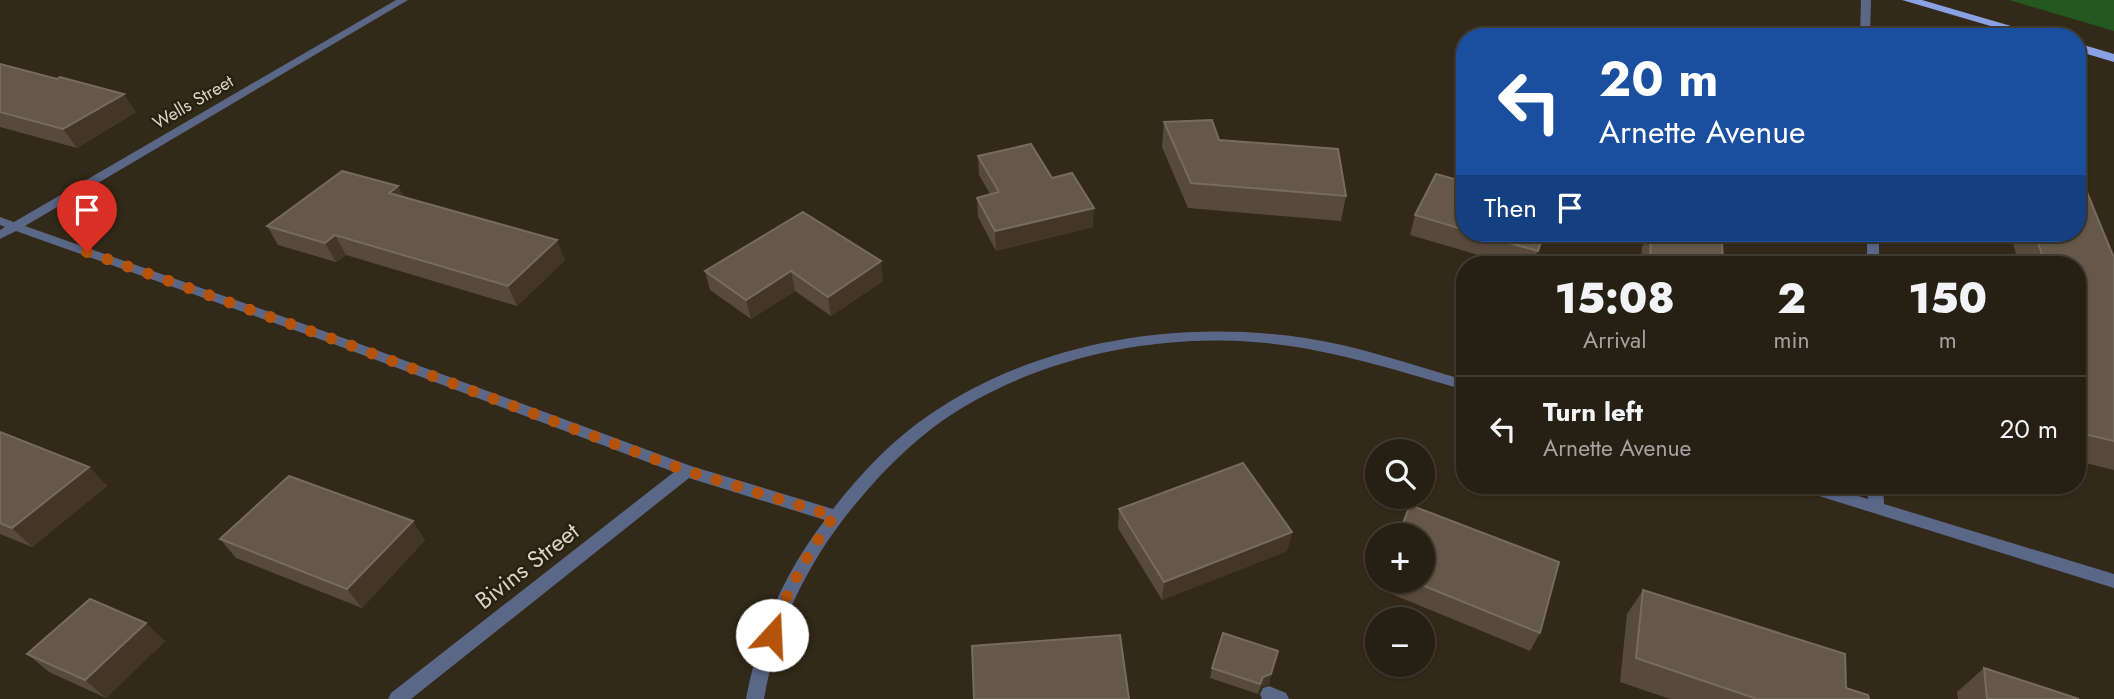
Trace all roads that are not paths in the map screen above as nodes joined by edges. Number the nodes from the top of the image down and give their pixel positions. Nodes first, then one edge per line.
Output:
1 (403, 0) edge
2 (1866, 0) edge
3 (1908, 0) edge
4 (1865, 28) edge
5 (2010, 28) edge
6 (2086, 50) edge
7 (2114, 58) edge
8 (0, 221) edge
9 (15, 226) junction
10 (0, 235) edge
11 (1456, 382) edge
12 (687, 471) junction
13 (1834, 494) edge
14 (1875, 494) edge
15 (1876, 506) junction
16 (834, 516) junction
17 (2114, 581) edge
18 (397, 699) edge
19 (755, 699) edge

1 - 9 street, Wells Street
2 - 4 street
3 - 5 main road
6 - 7 main road
8 - 9 street
9 - 10 street, Wells Street
9 - 12 street
11 - 16 street
12 - 16 street
12 - 18 street, Bivins Street
13 - 15 street
14 - 15 street
15 - 17 street
16 - 19 street

